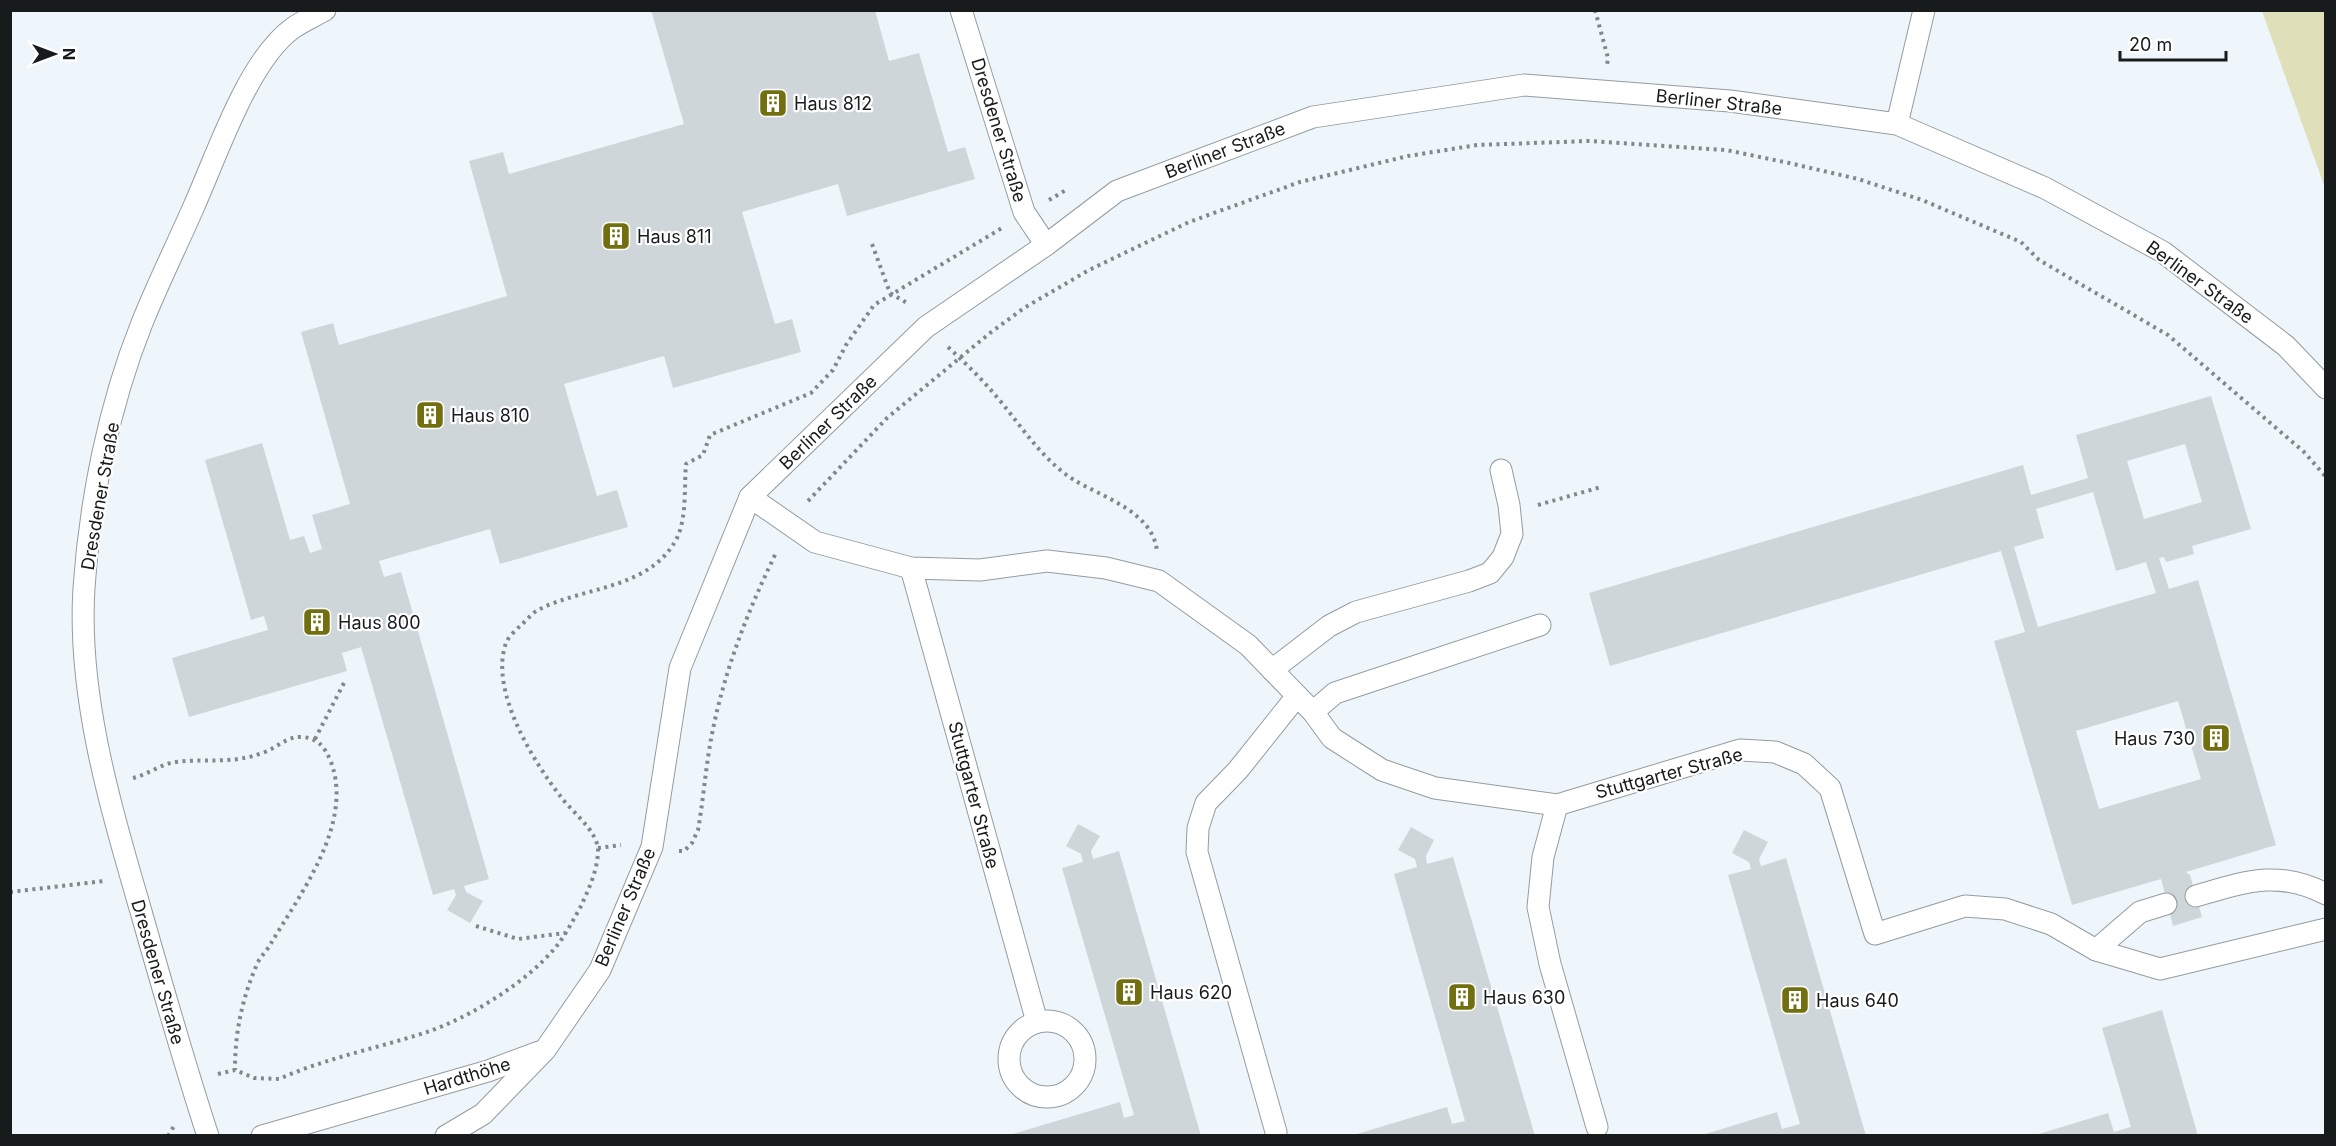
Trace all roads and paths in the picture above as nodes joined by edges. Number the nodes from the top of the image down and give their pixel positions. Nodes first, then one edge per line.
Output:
1 (325, 10) edge
2 (962, 10) edge
3 (1595, 10) edge
4 (1924, 10) edge
5 (1605, 91) junction
6 (1897, 124) junction
7 (1073, 186) dead end
8 (1024, 212) junction
9 (872, 244) dead end
10 (1046, 245) junction
11 (890, 294) junction
12 (926, 327) junction
13 (958, 357) junction
14 (2325, 388) edge
15 (1501, 470) dead end
16 (2325, 477) edge
17 (1601, 488) dead end
18 (750, 497) junction
19 (1510, 513) junction
20 (790, 525) junction
21 (911, 568) junction
22 (1159, 581) junction
23 (1540, 625) dead end
24 (1272, 670) junction
25 (345, 681) dead end
26 (1297, 696) junction
27 (1313, 712) junction
28 (315, 739) junction
29 (108, 785) junction
30 (1557, 805) junction
31 (652, 847) junction
32 (598, 848) junction
33 (131, 877) junction
34 (10, 892) edge
35 (2325, 894) edge
36 (2196, 896) dead end
37 (2166, 904) dead end
38 (476, 926) dead end
39 (2325, 929) edge
40 (567, 933) junction
41 (2096, 950) junction
42 (1037, 1022) dead end
43 (545, 1050) junction
44 (235, 1070) junction
45 (189, 1079) junction
46 (176, 1120) dead end
47 (1597, 1128) dead end
48 (1276, 1132) dead end
49 (168, 1136) edge
50 (208, 1136) edge
51 (262, 1136) edge
52 (446, 1136) edge

1 - 29 lane, Dresdener Straße
2 - 8 lane, Dresdener Straße
3 - 5 path
4 - 6 lane
5 - 6 lane, Berliner Straße
5 - 10 lane, Berliner Straße
6 - 14 lane, Berliner Straße
7 - 8 path
8 - 10 lane, Dresdener Straße
8 - 11 path
9 - 11 path
10 - 12 lane, Berliner Straße
11 - 12 path
11 - 32 path
12 - 13 path
12 - 18 lane, Berliner Straße
13 - 16 path
13 - 20 path
13 - 22 path
15 - 19 lane
17 - 19 path
18 - 20 lane, Stuttgarter Straße
18 - 31 lane, Berliner Straße
19 - 24 lane
20 - 21 lane, Stuttgarter Straße
20 - 31 path
21 - 22 lane, Stuttgarter Straße
21 - 42 lane, Stuttgarter Straße
22 - 24 lane, Stuttgarter Straße
23 - 27 lane
24 - 26 lane, Stuttgarter Straße
25 - 28 path
26 - 27 lane, Stuttgarter Straße
26 - 48 lane
27 - 30 lane, Stuttgarter Straße
28 - 29 path
28 - 44 path
29 - 33 lane, Dresdener Straße
30 - 41 lane, Stuttgarter Straße
30 - 47 lane
31 - 32 path
31 - 43 lane, Berliner Straße
32 - 40 path
33 - 34 path
33 - 45 lane, Dresdener Straße
35 - 36 lane
37 - 41 lane
38 - 40 path
39 - 41 lane, Stuttgarter Straße
40 - 44 path
43 - 51 lane, Hardthöhe
43 - 52 lane, Hardthöhe
44 - 45 path
45 - 50 lane, Dresdener Straße
46 - 49 path

